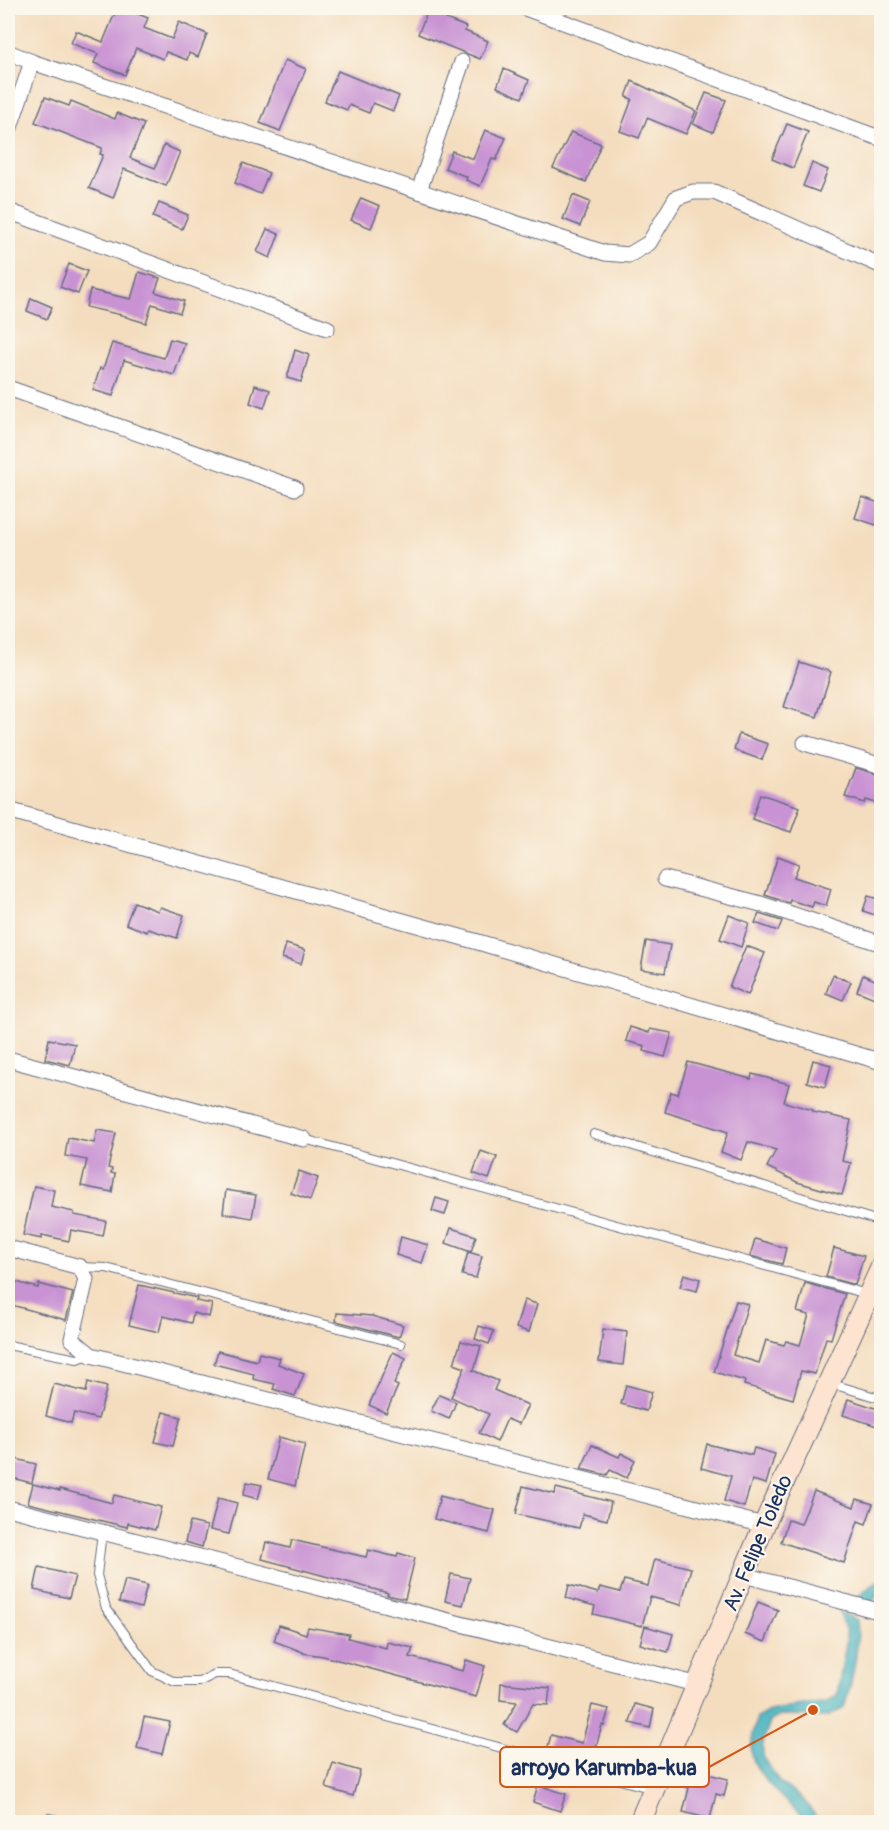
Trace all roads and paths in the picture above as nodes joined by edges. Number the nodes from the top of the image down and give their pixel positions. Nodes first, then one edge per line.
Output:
1 (525, 8) edge
2 (8, 52) edge
3 (32, 62) junction
4 (462, 62) dead end
5 (8, 134) edge
6 (882, 138) edge
7 (419, 191) junction
8 (8, 211) edge
9 (882, 266) edge
10 (327, 328) dead end
11 (8, 388) edge
12 (295, 488) dead end
13 (805, 743) dead end
14 (882, 766) edge
15 (8, 810) edge
16 (665, 879) dead end
17 (882, 944) edge
18 (8, 1059) edge
19 (882, 1062) edge
20 (594, 1134) dead end
21 (304, 1139) joint
22 (882, 1222) edge
23 (8, 1248) edge
24 (882, 1266) edge
25 (80, 1267) junction
26 (868, 1295) junction
27 (401, 1344) dead end
28 (8, 1345) edge
29 (91, 1355) junction
30 (828, 1382) junction
31 (882, 1399) edge
32 (8, 1508) edge
33 (764, 1525) junction
34 (102, 1532) junction
35 (744, 1575) junction
36 (882, 1612) edge
37 (699, 1685) junction
38 (654, 1790) junction
39 (48, 1818) dead end
40 (68, 1822) edge
41 (640, 1822) edge

1 - 6 street
2 - 3 street
3 - 5 street
3 - 7 street
4 - 7 street
7 - 9 street
8 - 10 street
11 - 12 street
13 - 14 street
15 - 19 street
16 - 17 street
18 - 21 street
20 - 22 lane
21 - 26 lane
23 - 25 street
24 - 26 main road, Av. Felipe Toledo
25 - 27 lane
25 - 29 street
26 - 30 main road, Av. Felipe Toledo
28 - 29 lane
29 - 33 street
30 - 31 lane
30 - 33 main road, Av. Felipe Toledo
32 - 34 street
33 - 35 main road, Av. Felipe Toledo
34 - 37 street
34 - 38 lane
35 - 36 street
35 - 37 main road, Av. Felipe Toledo
37 - 38 main road, Av. Felipe Toledo
38 - 41 main road, Av. Felipe Toledo
39 - 40 lane

